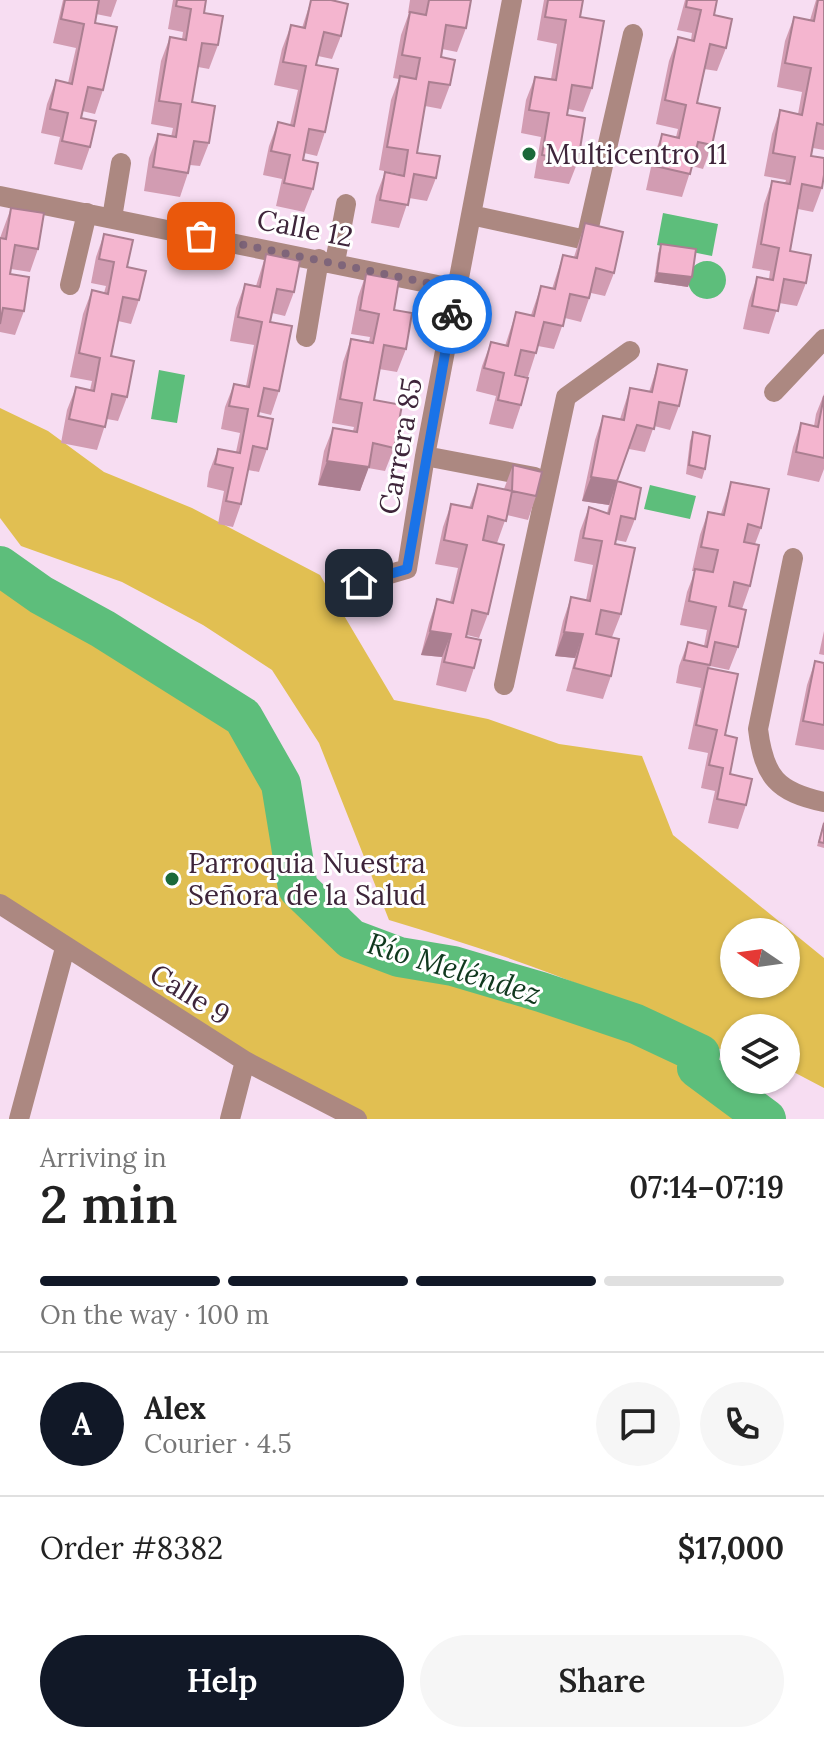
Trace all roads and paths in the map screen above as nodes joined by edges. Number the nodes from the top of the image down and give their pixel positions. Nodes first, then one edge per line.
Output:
1 (512, 0) edge
2 (633, 34) dead end
3 (121, 163) dead end
4 (0, 196) edge
5 (346, 204) dead end
6 (87, 213) junction
7 (471, 215) junction
8 (112, 218) junction
9 (327, 260) junction
10 (70, 285) dead end
11 (457, 289) junction
12 (306, 337) dead end
13 (824, 339) edge
14 (630, 351) dead end
15 (774, 392) dead end
16 (425, 456) junction
17 (550, 479) junction
18 (793, 558) dead end
19 (359, 583) dead end
20 (504, 685) dead end
21 (824, 802) edge
22 (0, 904) edge
23 (65, 948) junction
24 (245, 1061) junction
25 (19, 1119) edge
26 (230, 1119) edge
27 (357, 1119) edge

1 - 7 street, Carrera 85
2 - 7 street
3 - 8 street
4 - 6 street, Calle 12
5 - 9 street
6 - 8 street, Calle 12
6 - 10 street
7 - 11 street, Carrera 85
8 - 9 street, Calle 12
9 - 11 street, Calle 12
9 - 12 street
11 - 16 street, Carrera 85
13 - 15 street
14 - 17 street
16 - 17 street
16 - 19 street, Carrera 85
17 - 20 street
18 - 21 street
22 - 23 street, Calle 9
23 - 24 street, Calle 9
23 - 25 street
24 - 26 street
24 - 27 street, Calle 9

